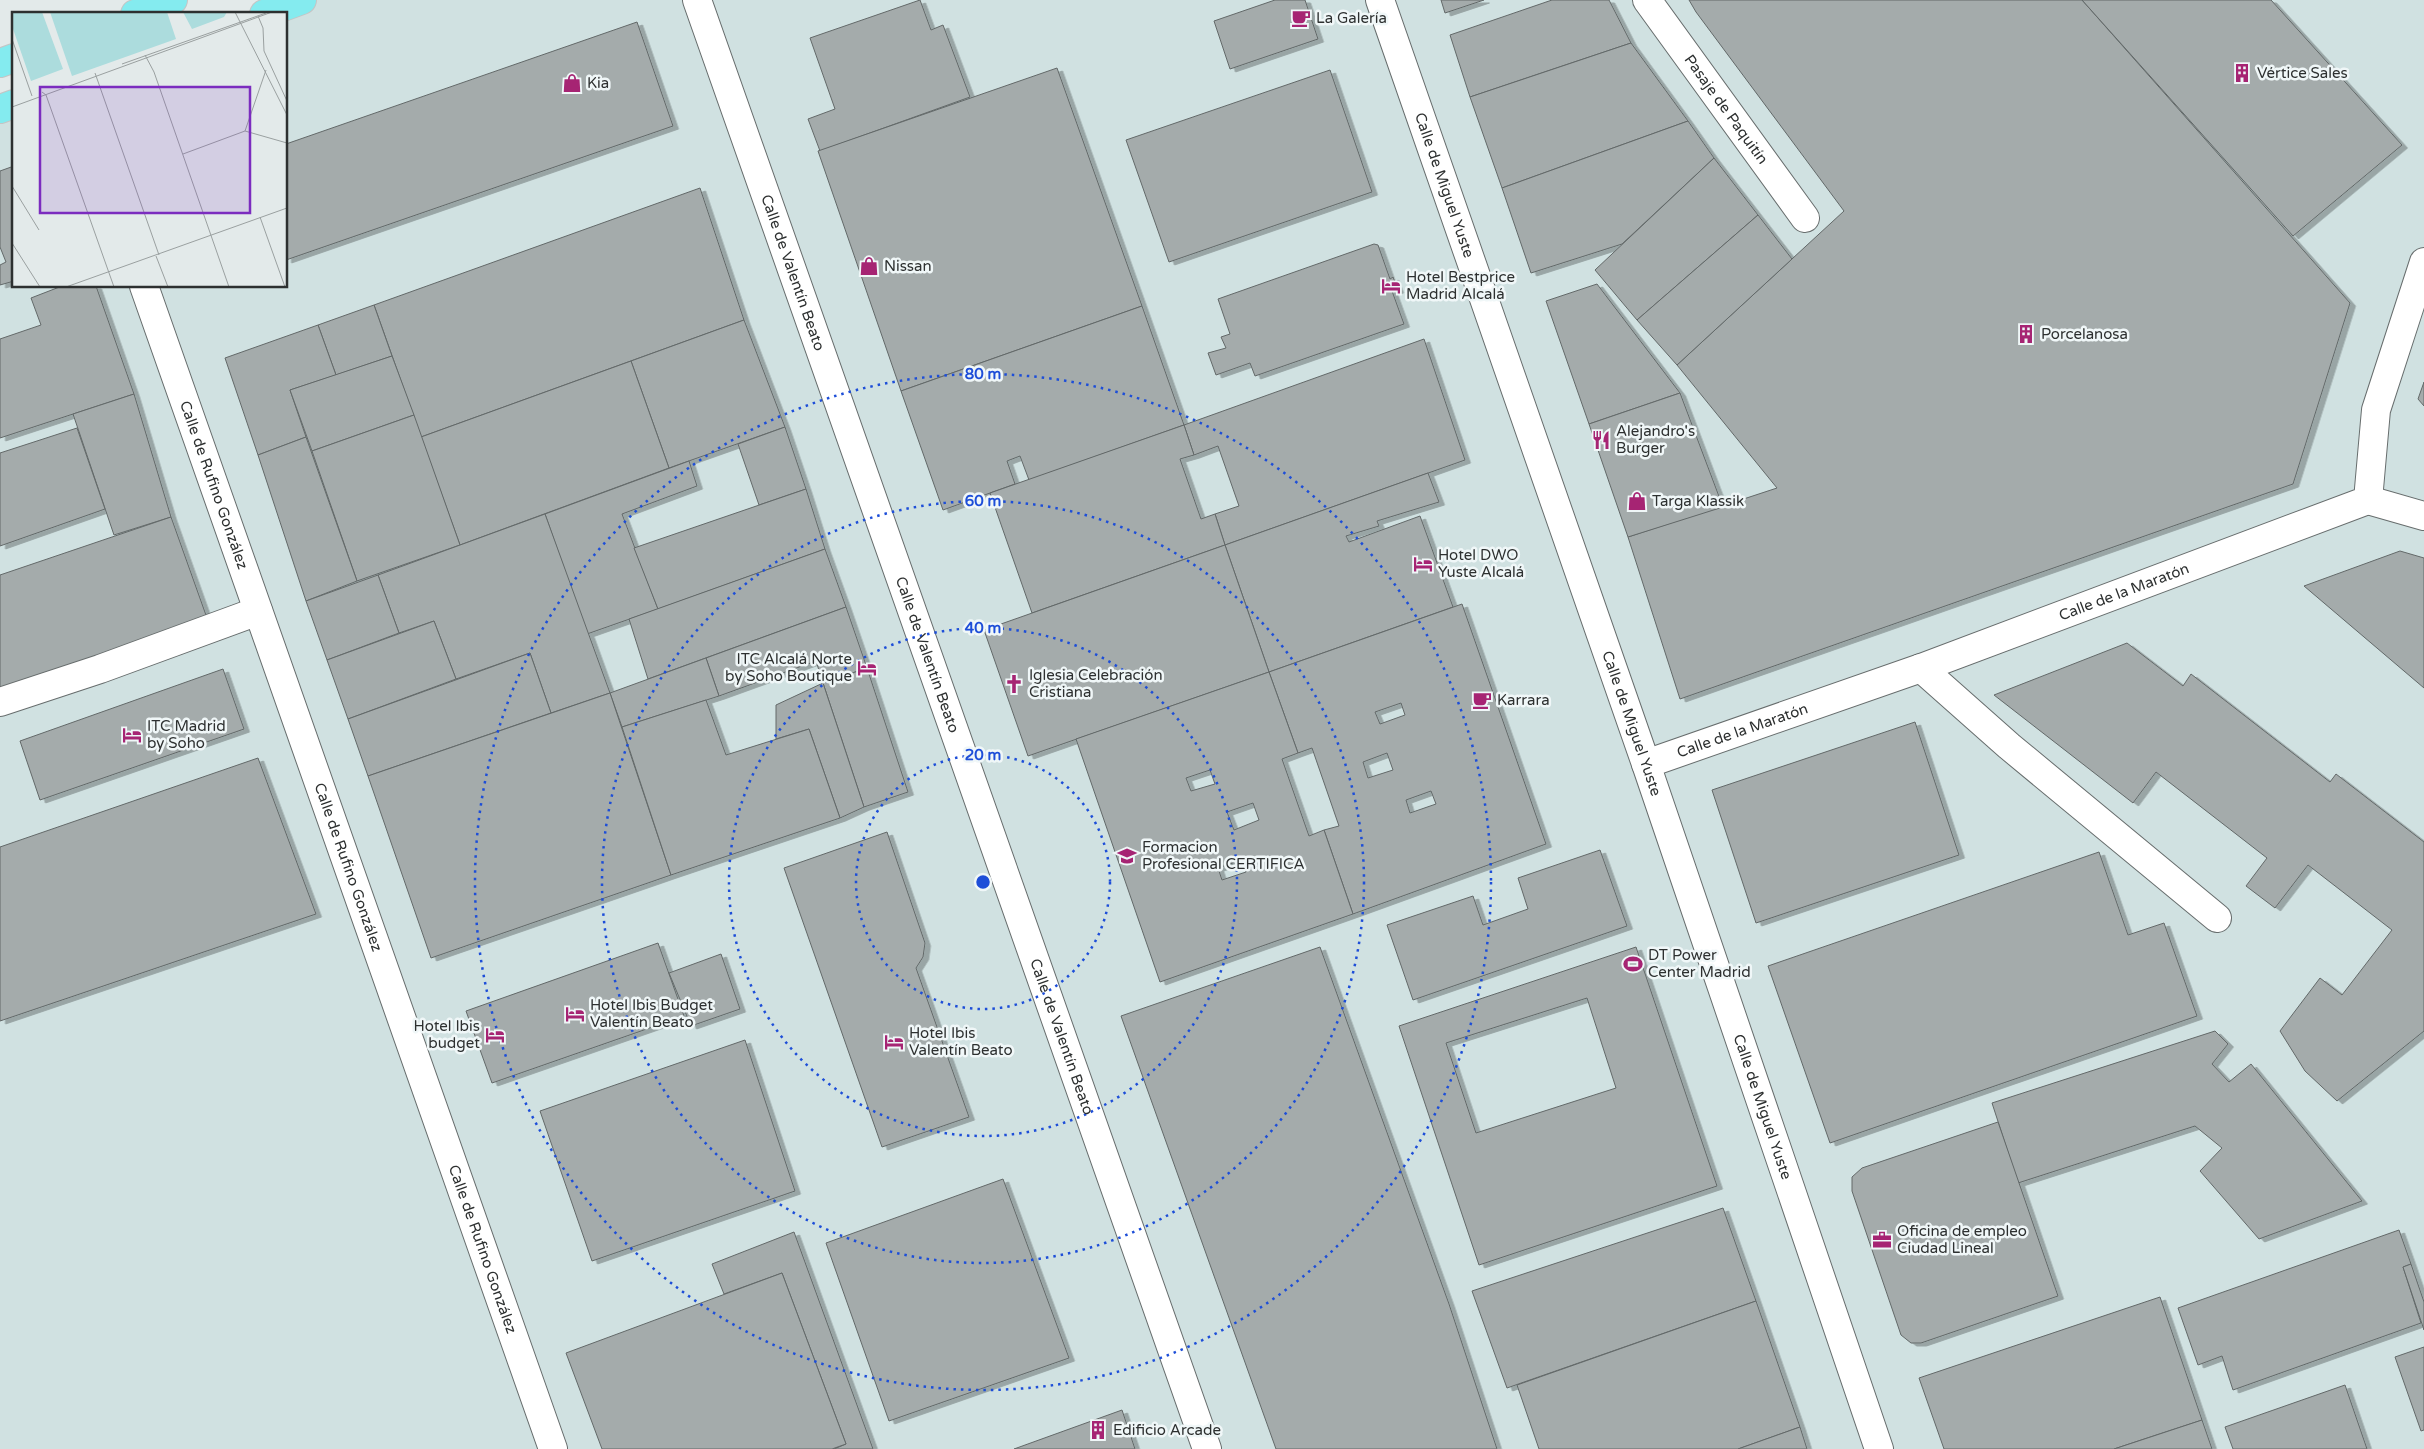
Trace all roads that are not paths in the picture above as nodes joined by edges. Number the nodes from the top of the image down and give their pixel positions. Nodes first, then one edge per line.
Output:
1 (173, 0) edge
2 (302, 0) edge
3 (697, 0) edge
4 (1380, 0) edge
5 (1647, 0) edge
6 (140, 12) edge
7 (269, 12) edge
8 (12, 59) edge
9 (0, 63) edge
10 (12, 105) edge
11 (0, 109) edge
12 (1805, 218) dead end
13 (2424, 262) edge
14 (145, 288) edge
15 (2368, 500) junction
16 (2424, 516) edge
17 (258, 611) junction
18 (1921, 668) junction
19 (0, 702) edge
20 (1646, 764) junction
21 (2217, 918) dead end
22 (553, 1449) edge
23 (1207, 1449) edge
24 (1879, 1449) edge

1 - 6 main road
2 - 7 main road
3 - 23 street, Calle de Valentín Beato
4 - 20 street, Calle de Miguel Yuste
5 - 12 street, Pasaje de Paquitín
8 - 9 main road
10 - 11 main road
13 - 15 street
14 - 17 street, Calle de Rufino González
15 - 16 street
15 - 18 street, Calle de la Maratón
17 - 19 street
17 - 22 street, Calle de Rufino González
18 - 20 street, Calle de la Maratón
18 - 21 street
20 - 24 street, Calle de Miguel Yuste

